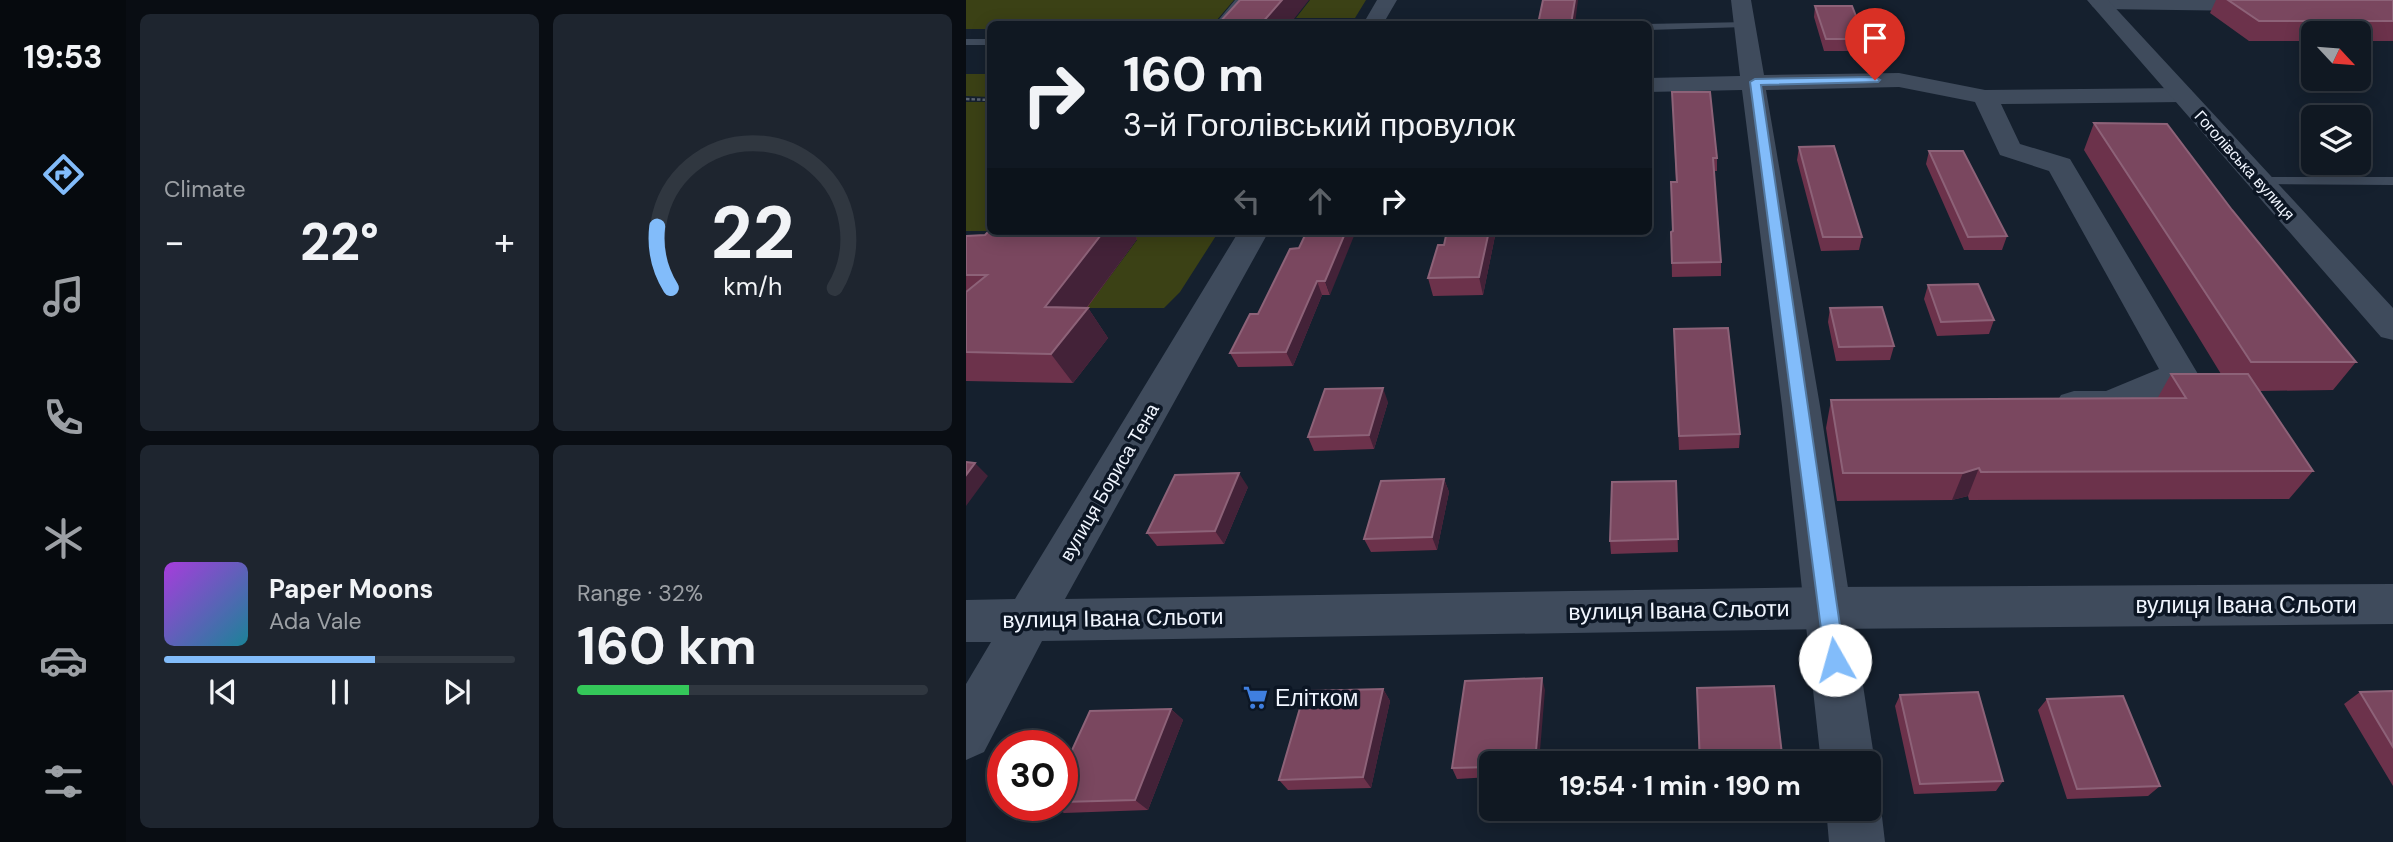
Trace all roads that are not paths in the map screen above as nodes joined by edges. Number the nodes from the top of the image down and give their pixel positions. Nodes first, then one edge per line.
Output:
1 (1240, 0) edge
2 (1387, 0) edge
3 (2248, 0) edge
4 (2099, 2) edge
5 (1743, 12) edge
6 (1222, 21) edge
7 (1375, 21) edge
8 (1652, 26) edge
9 (966, 42) edge
10 (987, 42) edge
11 (1755, 82) junction
12 (1652, 85) edge
13 (2182, 95) junction
14 (1985, 97) junction
15 (2259, 181) junction
16 (2393, 181) edge
17 (1252, 235) edge
18 (2393, 329) edge
19 (2043, 405) edge
20 (2393, 604) edge
21 (1828, 608) junction
22 (1029, 619) junction
23 (966, 621) edge
24 (966, 734) edge
25 (1846, 751) edge
26 (1855, 821) edge
27 (1857, 842) edge

1 - 6 lane
2 - 7 street
3 - 4 street
4 - 13 street, Гоголівська вулиця
5 - 8 lane
5 - 11 street
9 - 10 lane
11 - 12 street
11 - 14 street
11 - 21 street
13 - 14 street
13 - 15 street, Гоголівська вулиця
14 - 19 street
15 - 16 lane
15 - 18 street, Гоголівська вулиця
17 - 22 street, вулиця Бориса Тена
20 - 21 street, вулиця Івана Сльоти
21 - 22 street, вулиця Івана Сльоти
21 - 25 street
22 - 23 street, вулиця Івана Сльоти
22 - 24 street, вулиця Бориса Тена
26 - 27 street

